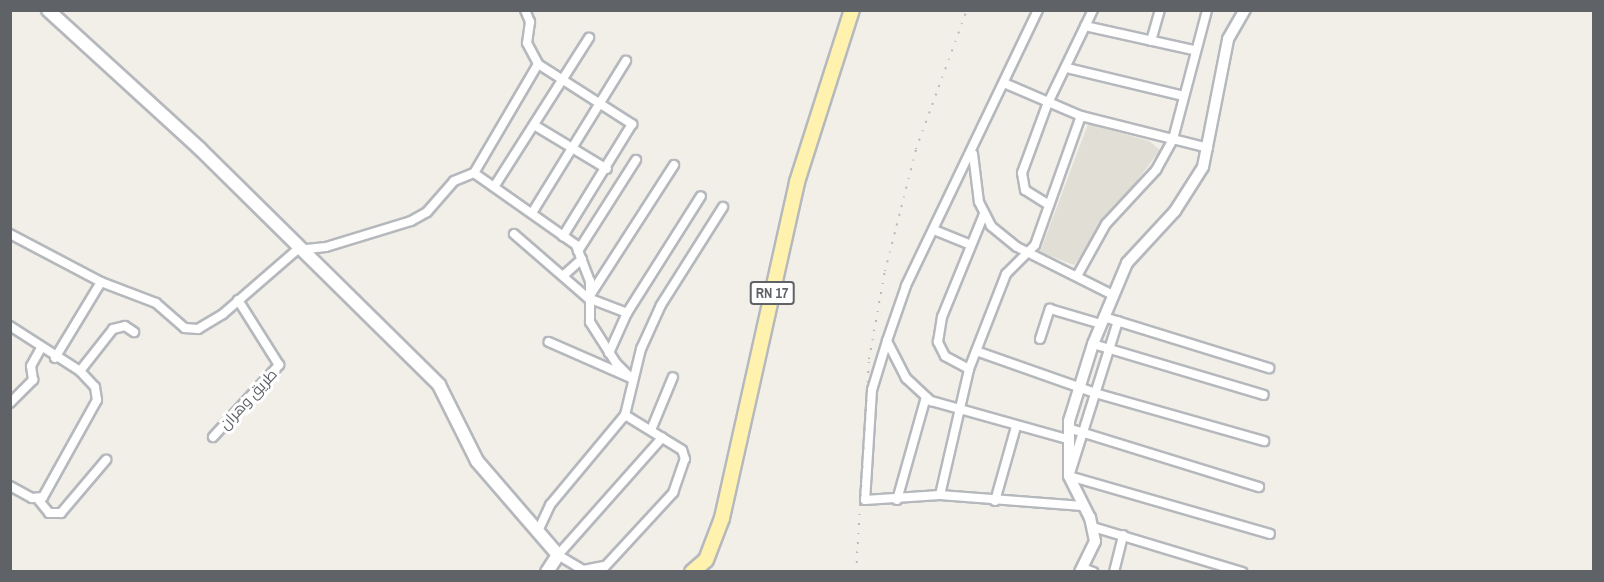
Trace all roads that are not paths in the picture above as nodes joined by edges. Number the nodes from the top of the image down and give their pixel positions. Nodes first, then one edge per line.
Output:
1 (48, 10) edge
2 (525, 10) edge
3 (852, 10) edge
4 (1038, 10) edge
5 (1093, 10) edge
6 (1160, 10) edge
7 (1207, 10) edge
8 (1245, 10) edge
9 (1085, 27) junction
10 (589, 38) dead end
11 (1151, 41) junction
12 (1193, 50) junction
13 (626, 61) dead end
14 (538, 64) junction
15 (1067, 68) junction
16 (563, 78) junction
17 (1004, 83) junction
18 (1184, 96) junction
19 (600, 102) junction
20 (1047, 105) junction
21 (1081, 116) junction
22 (534, 125) junction
23 (1173, 139) junction
24 (1208, 148) junction
25 (572, 149) junction
26 (973, 153) junction
27 (636, 160) dead end
28 (674, 165) dead end
29 (607, 170) junction
30 (474, 173) junction
31 (494, 187) junction
32 (701, 196) dead end
33 (1049, 205) junction
34 (723, 207) dead end
35 (532, 213) junction
36 (984, 214) junction
37 (934, 230) junction
38 (10, 234) edge
39 (514, 234) dead end
40 (563, 236) junction
41 (971, 246) junction
42 (297, 250) junction
43 (1030, 253) junction
44 (580, 255) junction
45 (564, 274) junction
46 (1077, 276) junction
47 (101, 282) junction
48 (1113, 295) junction
49 (588, 298) junction
50 (238, 300) junction
51 (627, 313) junction
52 (1103, 320) junction
53 (1118, 321) junction
54 (10, 326) edge
55 (134, 332) dead end
56 (1040, 339) dead end
57 (887, 341) junction
58 (549, 342) dead end
59 (1093, 344) junction
60 (1108, 347) junction
61 (41, 348) junction
62 (976, 351) junction
63 (609, 353) junction
64 (55, 358) junction
65 (969, 369) junction
66 (1269, 369) dead end
67 (80, 371) junction
68 (673, 377) dead end
69 (631, 378) junction
70 (1079, 387) junction
71 (1095, 393) junction
72 (1264, 395) dead end
73 (926, 397) junction
74 (10, 403) edge
75 (956, 412) junction
76 (625, 416) junction
77 (1016, 427) junction
78 (651, 430) junction
79 (1068, 434) junction
80 (1085, 434) junction
81 (213, 437) dead end
82 (662, 438) junction
83 (1264, 441) dead end
84 (106, 460) dead end
85 (1069, 476) junction
86 (10, 486) edge
87 (1259, 487) dead end
88 (940, 495) junction
89 (37, 498) junction
90 (897, 500) junction
91 (995, 501) junction
92 (1083, 506) junction
93 (1093, 527) junction
94 (538, 531) junction
95 (1269, 534) dead end
96 (1123, 535) junction
97 (563, 558) junction
98 (706, 560) junction
99 (602, 568) edge
100 (1085, 570) edge
101 (547, 572) edge
102 (576, 572) edge
103 (692, 572) edge
104 (697, 572) edge
105 (1114, 572) edge
106 (1242, 572) edge

1 - 42 main road
2 - 14 street
3 - 98 main road, RN 17
4 - 17 street
5 - 9 street
6 - 11 street
7 - 12 street
8 - 24 street
9 - 11 street
9 - 15 street
10 - 16 street
11 - 12 street
12 - 18 street
13 - 19 street
14 - 16 street
14 - 30 street
15 - 18 street
15 - 20 street
16 - 19 street
16 - 22 street
17 - 20 street
17 - 26 street
18 - 23 street
19 - 25 street
19 - 29 street
20 - 21 street
20 - 33 street
21 - 23 street
21 - 33 street
22 - 25 street
22 - 31 street
23 - 24 street
23 - 46 street
24 - 48 street
25 - 29 street
25 - 35 street
26 - 36 street
26 - 37 street
27 - 44 street
28 - 49 street
29 - 40 street
30 - 31 street
30 - 42 street
31 - 35 street
32 - 51 street
33 - 43 street
34 - 69 street
35 - 40 street
36 - 41 street
36 - 43 street
37 - 41 street
37 - 57 street
38 - 47 street
39 - 45 street
40 - 44 street
41 - 65 street
42 - 50 street
42 - 94 main road
43 - 46 street
43 - 62 street
44 - 45 street
44 - 49 street
45 - 49 street
46 - 48 street
47 - 50 street
47 - 64 street
48 - 52 street
49 - 51 street
49 - 63 street
50 - 81 street, طريق وهران
51 - 63 street
52 - 53 street
52 - 56 street
52 - 59 street
53 - 60 street
53 - 66 street
54 - 61 street
55 - 67 street
57 - 73 street
57 - 90 street
58 - 69 street
59 - 60 street
59 - 70 street
60 - 71 street
60 - 72 street
61 - 64 street
61 - 74 street
62 - 65 street
62 - 70 street
63 - 69 street
64 - 67 street
65 - 75 street
67 - 89 street
68 - 78 street
69 - 76 street
70 - 71 street
70 - 79 street
71 - 80 street
71 - 83 street
73 - 75 street
73 - 90 street
75 - 77 street
75 - 88 street
76 - 78 street
76 - 94 street
77 - 79 street
77 - 91 street
78 - 82 street
79 - 80 street
79 - 85 street
80 - 85 street
80 - 87 street
82 - 97 street
82 - 99 street
84 - 89 street
85 - 92 street
85 - 95 street
86 - 89 street
88 - 90 street
88 - 91 street
91 - 92 street
92 - 93 street
93 - 96 street
93 - 100 street
94 - 97 main road
96 - 105 street
96 - 106 street
97 - 99 street
97 - 101 main road
97 - 102 street
98 - 103 main road
98 - 104 street

